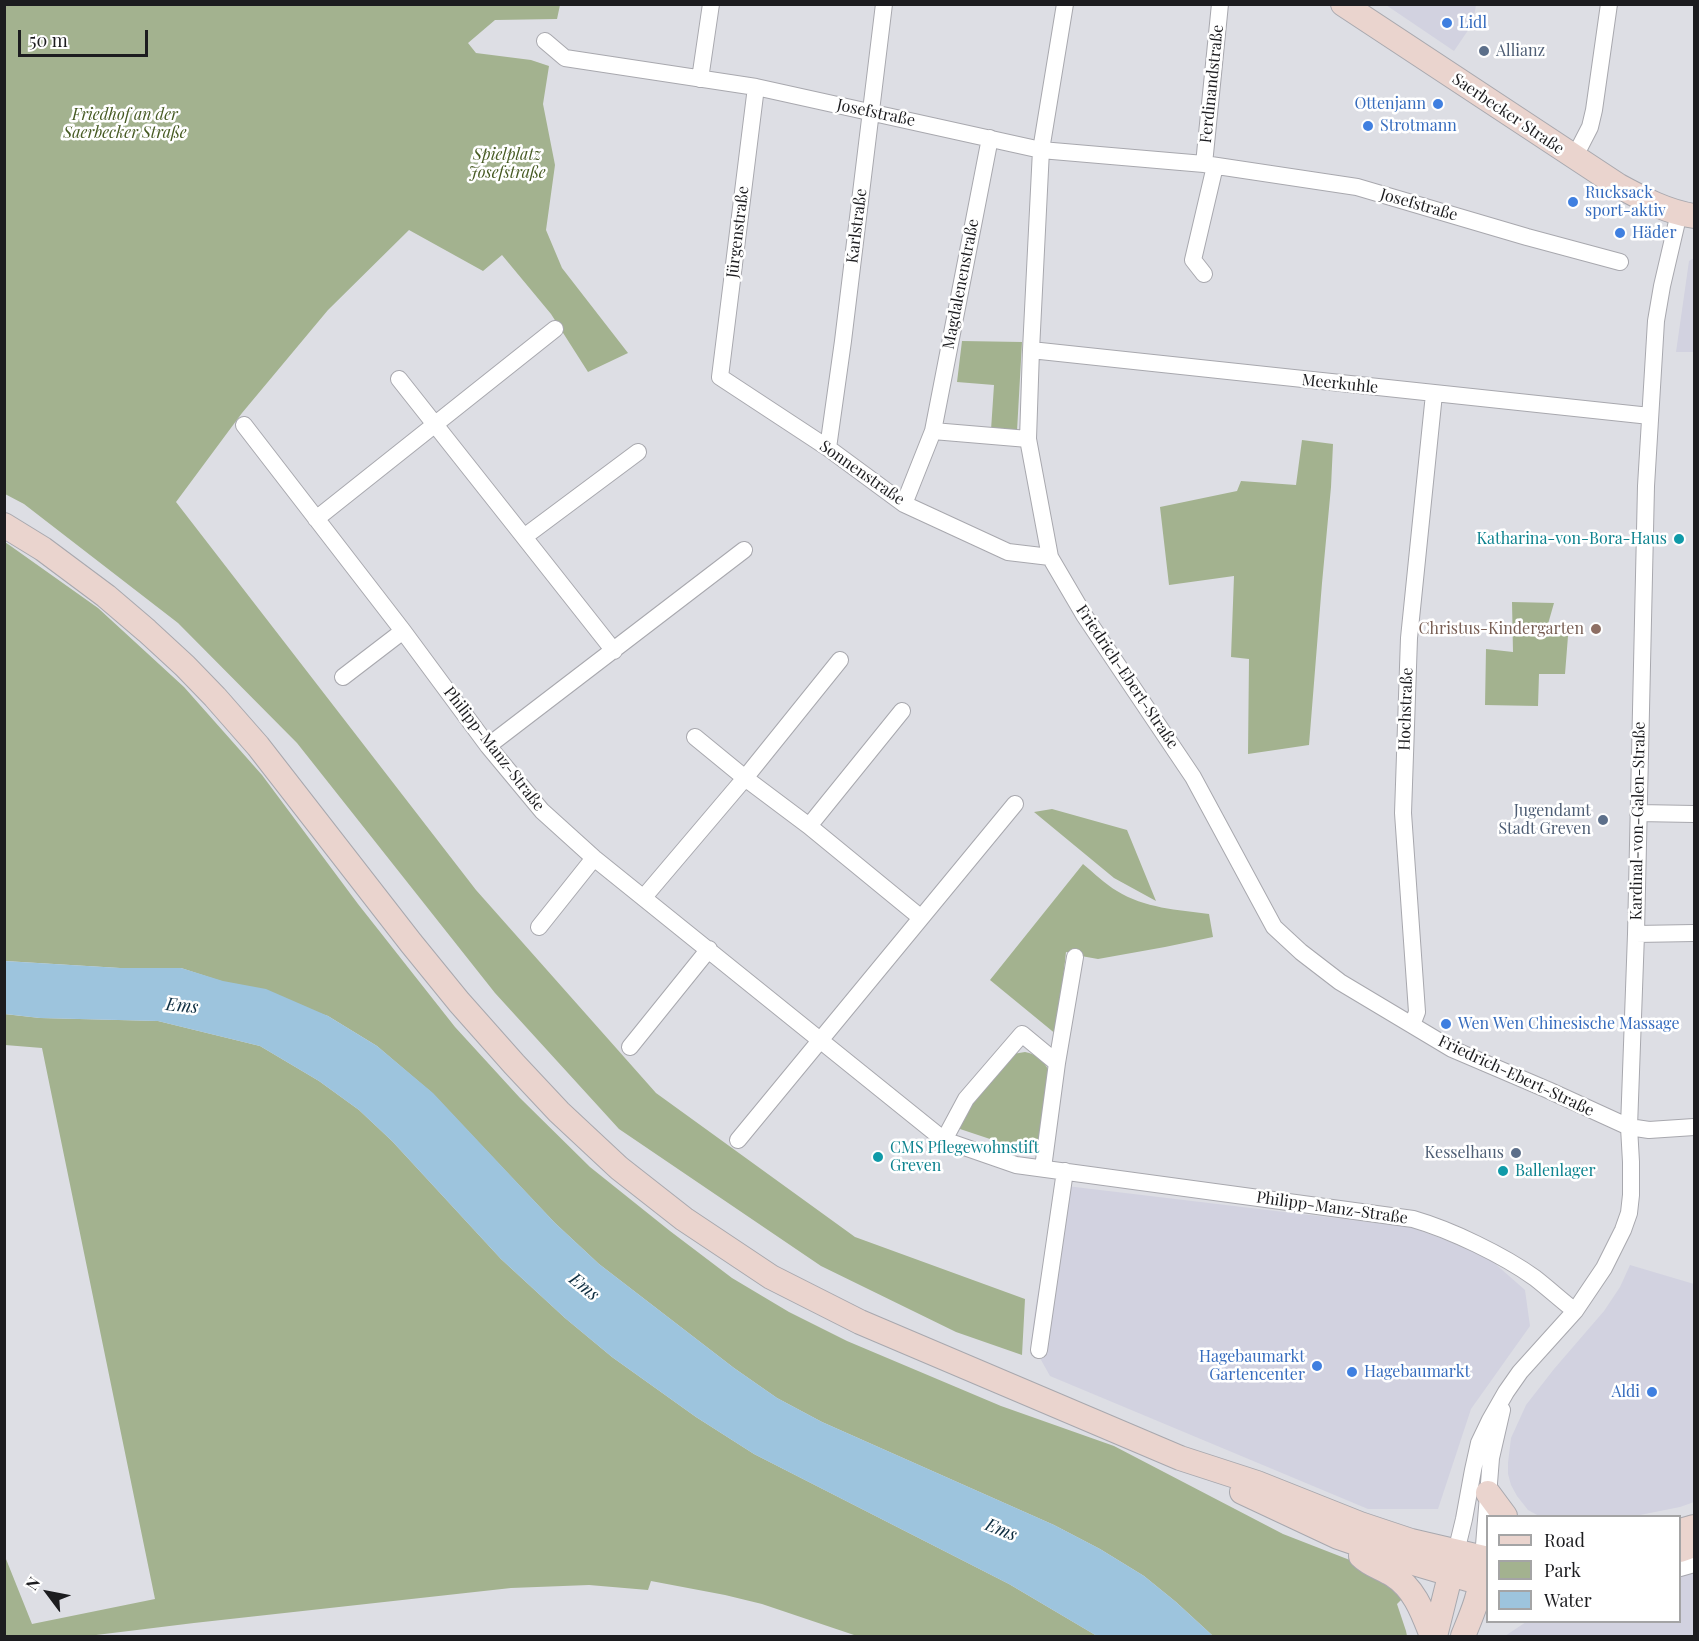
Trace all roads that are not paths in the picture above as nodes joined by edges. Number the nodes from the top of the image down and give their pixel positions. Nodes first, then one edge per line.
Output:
1 (711, 4) edge
2 (884, 4) edge
3 (1065, 4) edge
4 (1220, 4) edge
5 (1343, 4) edge
6 (1609, 4) edge
7 (545, 41) dead end
8 (700, 79) junction
9 (756, 87) junction
10 (871, 112) junction
11 (990, 138) junction
12 (1041, 150) junction
13 (1574, 158) junction
14 (1209, 165) junction
15 (1687, 215) edge
16 (1620, 262) dead end
17 (1204, 274) dead end
18 (555, 329) dead end
19 (1031, 350) junction
20 (720, 377) joint
21 (399, 379) dead end
22 (1434, 393) junction
23 (1650, 416) junction
24 (434, 424) junction
25 (244, 425) dead end
26 (933, 431) junction
27 (1028, 439) junction
28 (828, 448) junction
29 (638, 452) dead end
30 (904, 504) junction
31 (316, 519) junction
32 (4, 525) edge
33 (524, 537) junction
34 (744, 550) dead end
35 (1050, 556) junction
36 (403, 631) junction
37 (614, 651) junction
38 (840, 660) dead end
39 (343, 677) dead end
40 (902, 711) dead end
41 (695, 737) dead end
42 (488, 746) junction
43 (745, 778) junction
44 (1015, 804) dead end
45 (1638, 813) junction
46 (1695, 814) edge
47 (809, 826) junction
48 (594, 858) junction
49 (644, 897) junction
50 (920, 917) junction
51 (539, 927) dead end
52 (1695, 933) edge
53 (1636, 934) junction
54 (708, 949) junction
55 (1075, 957) dead end
56 (1412, 1025) junction
57 (819, 1040) junction
58 (630, 1047) dead end
59 (1057, 1063) junction
60 (1629, 1127) junction
61 (1695, 1127) edge
62 (738, 1140) dead end
63 (944, 1140) junction
64 (1043, 1168) junction
65 (1065, 1171) junction
66 (1575, 1311) junction
67 (1039, 1350) dead end
68 (1506, 1392) junction
69 (1180, 1458) junction
70 (1488, 1493) junction
71 (1487, 1515) edge
72 (1504, 1515) edge
73 (1338, 1537) junction
74 (1486, 1537) edge
75 (1485, 1559) edge
76 (1453, 1563) junction
77 (1484, 1585) edge
78 (1434, 1636) edge
79 (1463, 1636) edge

1 - 8 street
2 - 10 street, Karlstraße
3 - 12 street, Friedrich-Ebert-Straße
4 - 14 street, Ferdinandstraße
5 - 13 main road, Saerbecker Straße
6 - 13 street
7 - 8 street, Josefstraße
8 - 9 street, Josefstraße
9 - 10 street, Josefstraße
9 - 20 street, Jürgenstraße
10 - 11 street, Josefstraße
10 - 28 street, Karlstraße
11 - 12 street, Josefstraße
11 - 26 street, Magdalenenstraße
12 - 14 street, Josefstraße
12 - 19 street, Friedrich-Ebert-Straße
13 - 15 main road, Saerbecker Straße
14 - 16 street, Josefstraße
14 - 17 street
15 - 23 street, Kardinal-von-Galen-Straße
18 - 24 street
19 - 22 street, Meerkuhle
19 - 27 street, Friedrich-Ebert-Straße
20 - 28 street, Sonnenstraße
21 - 24 street
22 - 23 street, Meerkuhle
22 - 56 street, Hochstraße
23 - 45 street, Kardinal-von-Galen-Straße
24 - 31 street
24 - 33 street
25 - 31 street, Philipp-Manz-Straße
26 - 27 street
26 - 30 street, Magdalenenstraße
27 - 35 street, Friedrich-Ebert-Straße
28 - 30 street, Sonnenstraße
29 - 33 street
30 - 35 street, Sonnenstraße
31 - 36 street, Philipp-Manz-Straße
32 - 69 main road
33 - 37 street
34 - 37 street
35 - 56 street, Friedrich-Ebert-Straße
36 - 39 street
36 - 42 street, Philipp-Manz-Straße
37 - 42 street
38 - 43 street
40 - 47 street
41 - 43 street
42 - 48 street, Philipp-Manz-Straße
43 - 47 street
43 - 49 street
44 - 50 street
45 - 46 street
45 - 53 street, Kardinal-von-Galen-Straße
47 - 50 street
48 - 49 street, Philipp-Manz-Straße
48 - 51 street
49 - 54 street, Philipp-Manz-Straße
50 - 57 street
52 - 53 street
53 - 60 street, Kardinal-von-Galen-Straße
54 - 57 street, Philipp-Manz-Straße
54 - 58 street
55 - 59 street
56 - 60 street, Friedrich-Ebert-Straße
57 - 62 street
57 - 63 street, Philipp-Manz-Straße
59 - 63 street
59 - 64 street
60 - 61 street
60 - 66 street, Kardinal-von-Galen-Straße
63 - 64 street, Philipp-Manz-Straße
64 - 65 street, Philipp-Manz-Straße
65 - 66 street, Philipp-Manz-Straße
65 - 67 street
66 - 68 street, Kardinal-von-Galen-Straße
68 - 70 street, Kardinal-von-Galen-Straße
68 - 76 street, Kardinal-von-Galen-Straße
69 - 73 main road
69 - 76 main road
70 - 71 street, Kardinal-von-Galen-Straße
70 - 72 main road
73 - 76 main road
73 - 78 main road
74 - 75 street, Kardinal-von-Galen-Straße
75 - 76 main road
75 - 77 main road
76 - 77 main road
76 - 78 main road
77 - 79 main road

